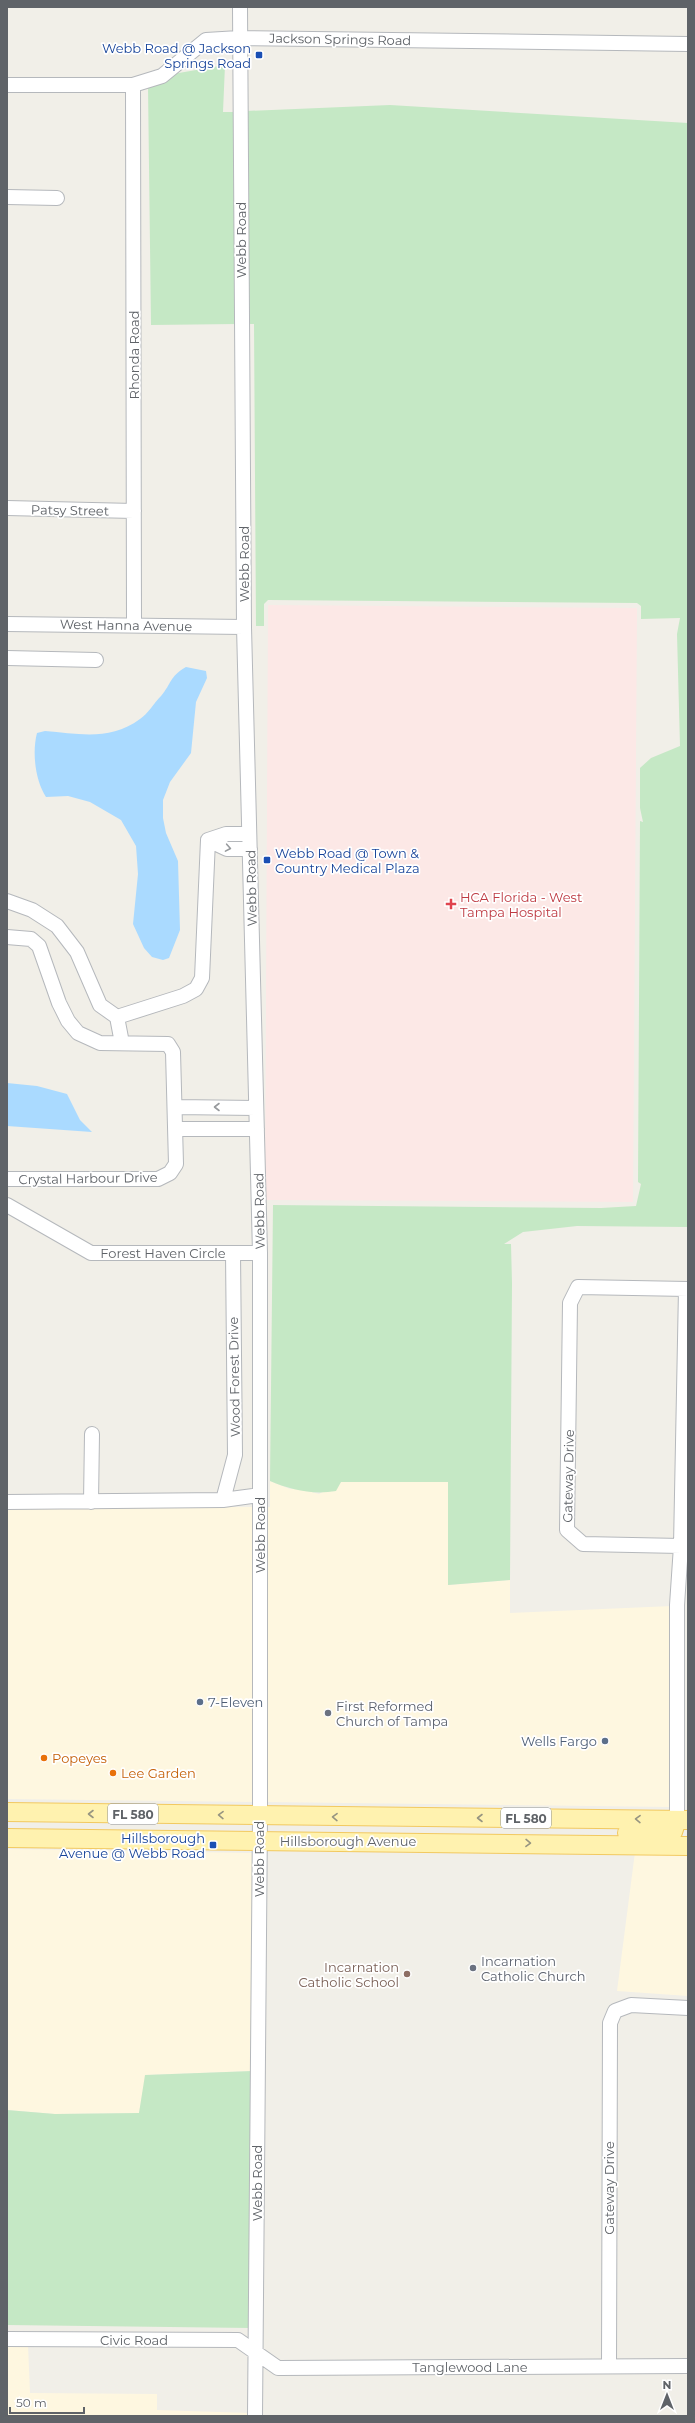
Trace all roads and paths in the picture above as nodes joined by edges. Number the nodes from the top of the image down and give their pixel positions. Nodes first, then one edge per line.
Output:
1 (240, 7) edge
2 (239, 38) junction
3 (688, 44) edge
4 (7, 85) edge
5 (133, 85) junction
6 (7, 197) edge
7 (57, 198) dead end
8 (7, 508) edge
9 (134, 511) junction
10 (7, 624) edge
11 (134, 624) junction
12 (244, 627) junction
13 (7, 658) edge
14 (96, 660) dead end
15 (250, 834) junction
16 (208, 840) junction
17 (250, 849) junction
18 (7, 901) edge
19 (7, 937) edge
20 (117, 1017) junction
21 (122, 1043) junction
22 (175, 1107) junction
23 (256, 1108) junction
24 (175, 1129) junction
25 (257, 1129) junction
26 (7, 1179) edge
27 (7, 1205) edge
28 (233, 1253) junction
29 (260, 1253) junction
30 (687, 1289) edge
31 (92, 1434) dead end
32 (260, 1495) junction
33 (223, 1500) junction
34 (7, 1502) edge
35 (91, 1502) junction
36 (681, 1546) junction
37 (682, 1605) edge
38 (682, 1688) edge
39 (10, 1813) edge
40 (72, 1814) junction
41 (260, 1816) junction
42 (530, 1818) junction
43 (683, 1820) edge
44 (7, 1832) edge
45 (7, 1838) edge
46 (259, 1840) junction
47 (419, 1842) junction
48 (572, 1844) junction
49 (688, 1846) edge
50 (688, 2008) edge
51 (7, 2339) edge
52 (256, 2352) junction
53 (608, 2366) junction
54 (688, 2366) edge
55 (255, 2416) edge

1 - 2 street, Webb Road
2 - 3 street, Jackson Springs Road
2 - 5 street, Jackson Springs Road
2 - 12 street, Webb Road
4 - 5 street, Jackson Springs Road
5 - 9 street, Rhonda Road
6 - 7 street
8 - 9 street, Patsy Street
9 - 11 street, Rhonda Road
10 - 11 street, West Hanna Avenue
11 - 12 street, West Hanna Avenue
12 - 15 street, Webb Road
13 - 14 street
15 - 16 street
15 - 17 street, Webb Road
16 -> 17 street
16 - 20 street
17 - 23 street, Webb Road
18 - 20 street
19 - 21 street, Crystal Harbour Drive
20 - 21 street
21 - 22 street, Crystal Harbour Drive
23 -> 22 street
22 - 24 street, Crystal Harbour Drive
23 - 25 street, Webb Road
24 - 25 street
24 - 26 street, Crystal Harbour Drive
25 - 29 street, Webb Road
27 - 28 street, Forest Haven Circle
28 - 29 street, Forest Haven Circle
28 - 33 street, Wood Forest Drive
29 - 32 street, Webb Road
30 - 36 street
30 - 36 street, Gateway Drive
31 - 35 street
32 - 33 street
32 - 41 street, Webb Road
33 - 35 street
34 - 35 street
36 - 37 street
37 - 38 street
38 - 43 street
39 - 40 main road, Hillsborough Avenue / FL 580
41 -> 40 main road, Hillsborough Avenue / FL 580
40 - 44 main road
42 -> 41 main road, Hillsborough Avenue / FL 580
41 - 46 street, Webb Road
43 -> 42 main road, Hillsborough Avenue / FL 580
42 - 47 main road
43 - 48 main road
45 - 46 main road, Hillsborough Avenue / FL 580
46 - 47 main road, Hillsborough Avenue / FL 580
46 - 52 street, Webb Road
47 -> 48 main road, Hillsborough Avenue / FL 580
48 - 49 main road, Hillsborough Avenue / FL 580
50 - 53 street, Gateway Drive
51 - 52 street, Civic Road
52 - 53 street, Tanglewood Lane
52 - 55 street, Webb Road
53 - 54 street, Tanglewood Lane

